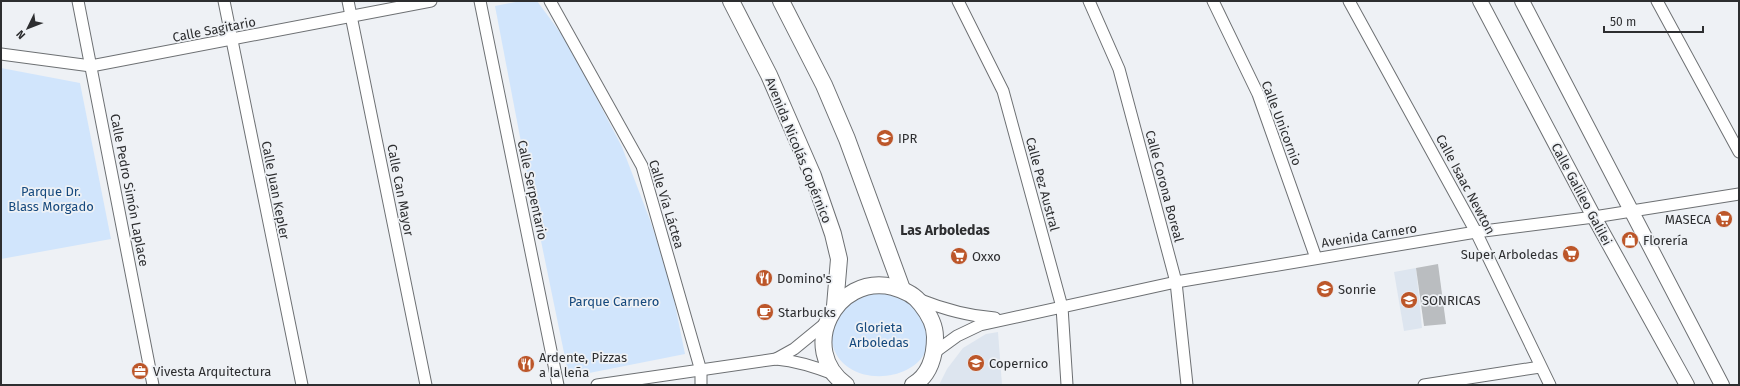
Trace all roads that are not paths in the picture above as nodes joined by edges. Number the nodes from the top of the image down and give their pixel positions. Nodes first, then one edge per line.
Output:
1 (78, 1) edge
2 (224, 1) edge
3 (348, 1) edge
4 (431, 1) edge
5 (480, 1) edge
6 (550, 1) edge
7 (731, 1) edge
8 (781, 1) edge
9 (958, 1) edge
10 (1089, 1) edge
11 (1213, 1) edge
12 (1349, 1) edge
13 (1480, 1) edge
14 (1522, 1) edge
15 (1657, 1) edge
16 (351, 17) junction
17 (232, 40) junction
18 (1, 54) edge
19 (91, 66) junction
20 (1739, 152) edge
21 (1739, 194) edge
22 (1632, 210) junction
23 (1594, 217) junction
24 (1476, 232) junction
25 (1316, 258) junction
26 (1176, 282) junction
27 (902, 289) junction
28 (918, 299) junction
29 (835, 306) junction
30 (1062, 307) junction
31 (1006, 319) junction
32 (827, 322) junction
33 (935, 352) junction
34 (776, 359) junction
35 (1540, 366) junction
36 (701, 371) junction
37 (843, 382) edge
38 (916, 384) edge
39 (153, 385) edge
40 (302, 385) edge
41 (426, 385) edge
42 (558, 385) edge
43 (597, 385) edge
44 (701, 385) edge
45 (1067, 385) edge
46 (1187, 385) edge
47 (1424, 385) edge
48 (1550, 385) edge
49 (1687, 385) edge
50 (1722, 385) edge

1 - 19 street, Calle Pedro Simón Laplace
2 - 17 street, Calle Juan Kepler
3 - 16 street, Calle Can Mayor
4 - 16 street, Calle Sagitario
5 - 42 street, Calle Serpentario
6 - 36 street, Calle Vía Láctea
7 - 29 main road, Avenida Nicolás Copérnico
8 - 27 main road
9 - 30 street, Calle Pez Austral
10 - 26 street, Calle Corona Boreal
11 - 25 street, Calle Unicornio
12 - 24 street, Calle Isaac Newton
13 - 23 street, Calle Galileo Galilei
14 - 22 street
15 - 20 street
16 - 17 street, Calle Sagitario
16 - 41 street, Calle Can Mayor
17 - 19 street, Calle Sagitario
17 - 40 street, Calle Juan Kepler
18 - 19 street, Calle Sagitario
19 - 39 street, Calle Pedro Simón Laplace
21 - 22 street, Avenida Carnero
22 - 23 street, Avenida Carnero
22 - 50 street
23 - 24 street, Avenida Carnero
23 - 49 street, Calle Galileo Galilei
24 - 25 street, Avenida Carnero
24 - 35 street, Calle Isaac Newton
25 - 26 street, Avenida Carnero
26 - 30 street, Avenida Carnero
26 - 46 street, Calle Corona Boreal
27 - 28 main road
27 - 29 main road
28 - 31 street, Avenida Carnero
28 - 33 main road
29 - 32 main road
30 - 31 street, Avenida Carnero
30 - 45 street, Calle Pez Austral
31 - 33 street, Avenida Carnero
32 - 34 street
32 - 37 main road
33 - 38 main road
34 - 36 street
34 - 37 street
35 - 47 street
35 - 48 street, Calle Isaac Newton
36 - 43 street
36 - 44 street, Calle Vía Láctea

